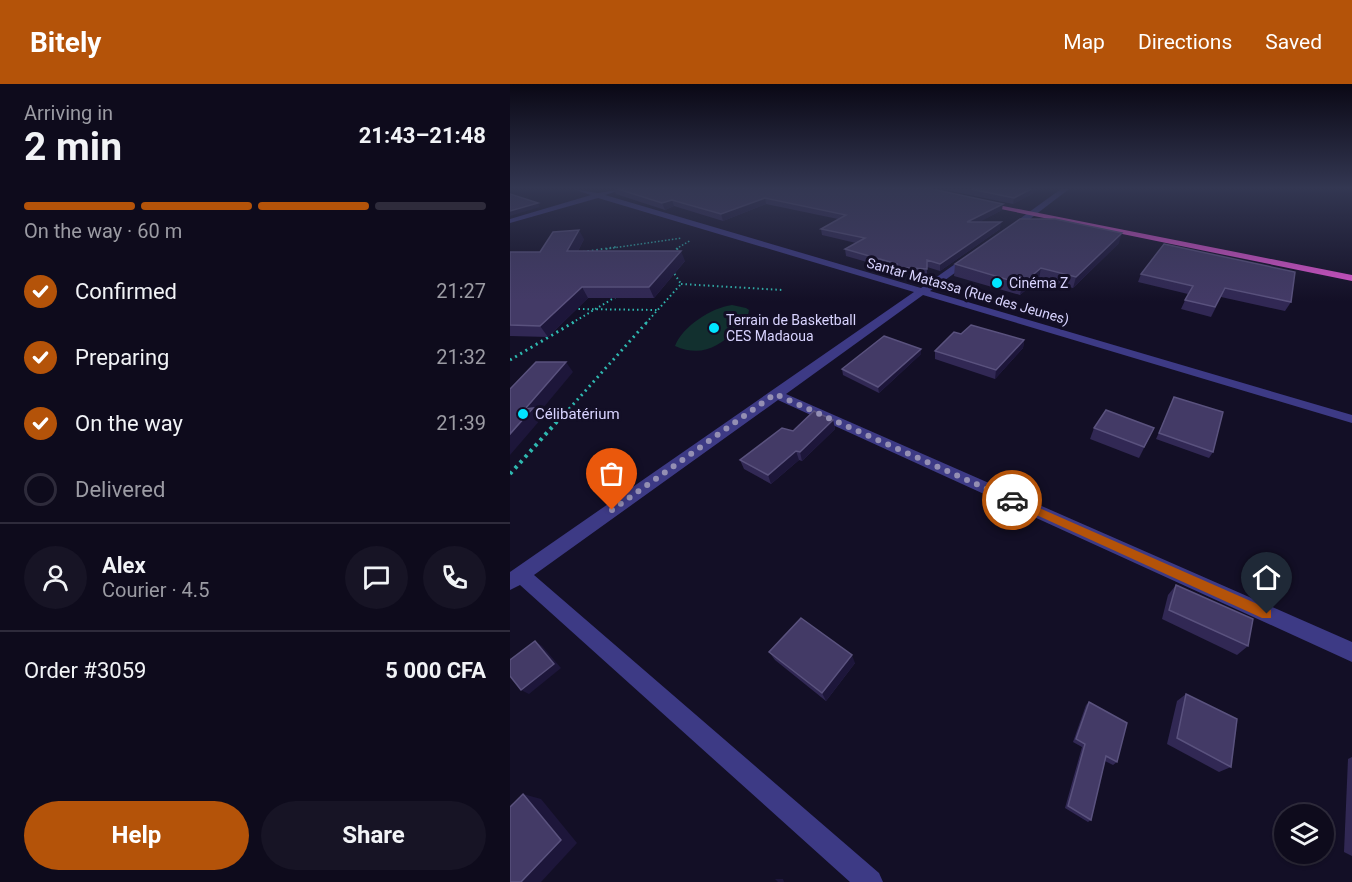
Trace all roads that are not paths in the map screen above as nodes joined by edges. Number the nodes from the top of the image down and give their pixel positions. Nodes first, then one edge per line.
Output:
1 (700, 226) edge
2 (1015, 226) edge
3 (1095, 226) edge
4 (996, 239) edge
5 (977, 252) edge
6 (1352, 278) edge
7 (920, 291) junction
8 (775, 394) junction
9 (1352, 418) edge
10 (515, 578) edge
11 (1352, 652) edge
12 (870, 882) edge

1 - 7 street, Santar Matassa (Rue des Jeunes)
2 - 4 street
3 - 6 highway
5 - 7 street
7 - 8 street
7 - 9 street, Santar Matassa (Rue des Jeunes)
8 - 10 street
8 - 11 street
10 - 12 street

